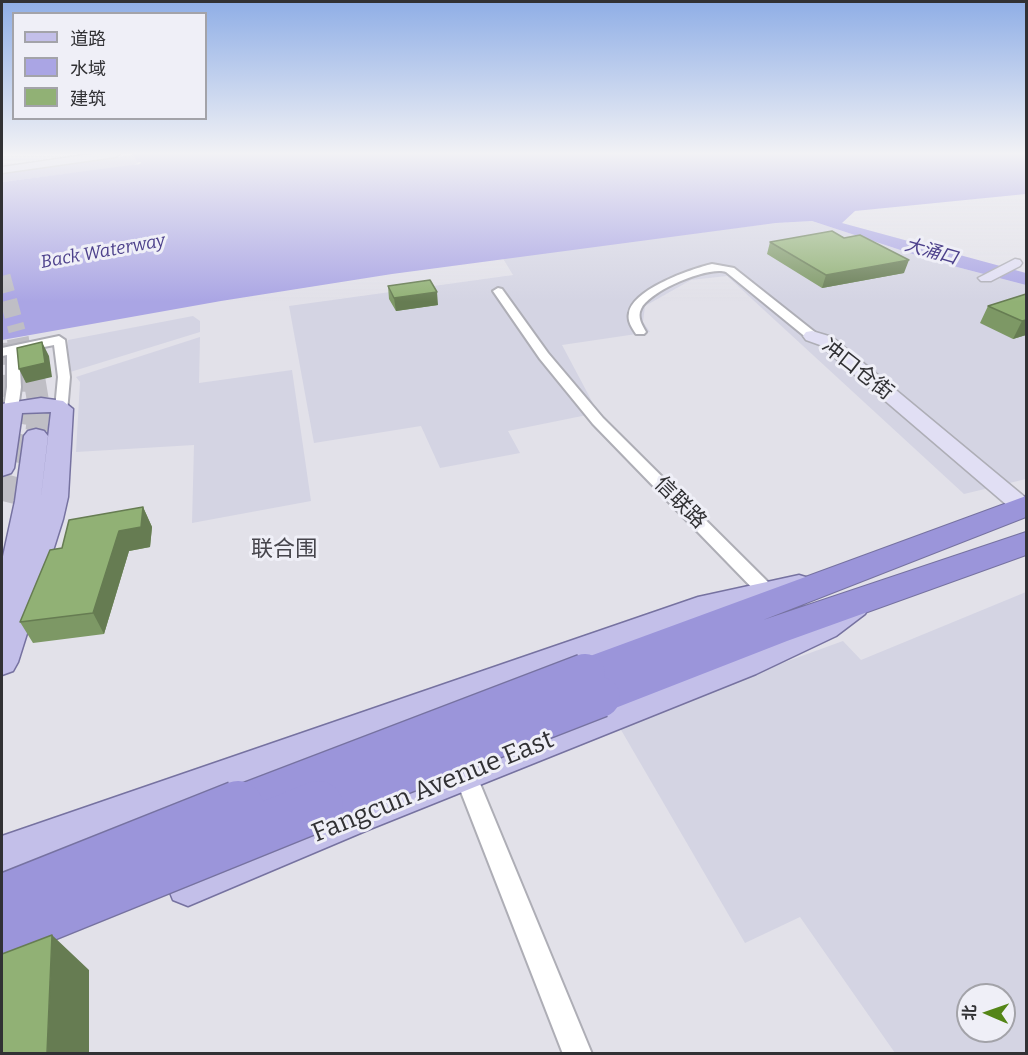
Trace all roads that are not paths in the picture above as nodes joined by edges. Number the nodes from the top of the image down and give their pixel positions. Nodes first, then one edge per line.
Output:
1 (999, 260) dead end
2 (1015, 263) dead end
3 (498, 291) dead end
4 (640, 332) dead end
5 (812, 336) joint
6 (7, 351) edge
7 (63, 409) junction
8 (6, 410) edge
9 (36, 436) tunnel mouth
10 (2, 468) tunnel mouth
11 (1020, 508) edge
12 (1026, 543) edge
13 (845, 591) junction
14 (767, 592) junction
15 (2, 607) edge
16 (2, 662) edge
17 (593, 686) junction
18 (465, 774) junction
19 (102, 821) junction
20 (2, 856) edge
21 (2, 900) edge
22 (106, 916) junction
23 (2, 934) edge
24 (2, 958) edge
25 (578, 1053) edge

1 - 2 street
3 - 14 street, 信联路
4 - 5 street
5 - 11 street, 冲口仓街
6 - 7 street
6 - 8 street
7 - 8 main road
7 - 16 main road
8 - 10 main road
9 - 15 main road
11 - 13 highway, Fangcun Avenue East
12 - 13 highway, Fangcun Avenue East
13 - 14 main road, Fangcun Avenue East
13 - 17 highway, Fangcun Avenue East
13 - 18 main road, Fangcun Avenue East
14 - 19 main road, Fangcun Avenue East
17 - 21 highway, Fangcun Avenue East, bridge
17 - 23 highway, Fangcun Avenue East, bridge
18 - 22 main road, Fangcun Avenue East
18 - 25 street
19 - 20 main road, Fangcun Avenue East
19 - 22 main road
22 - 24 main road, Fangcun Avenue East

